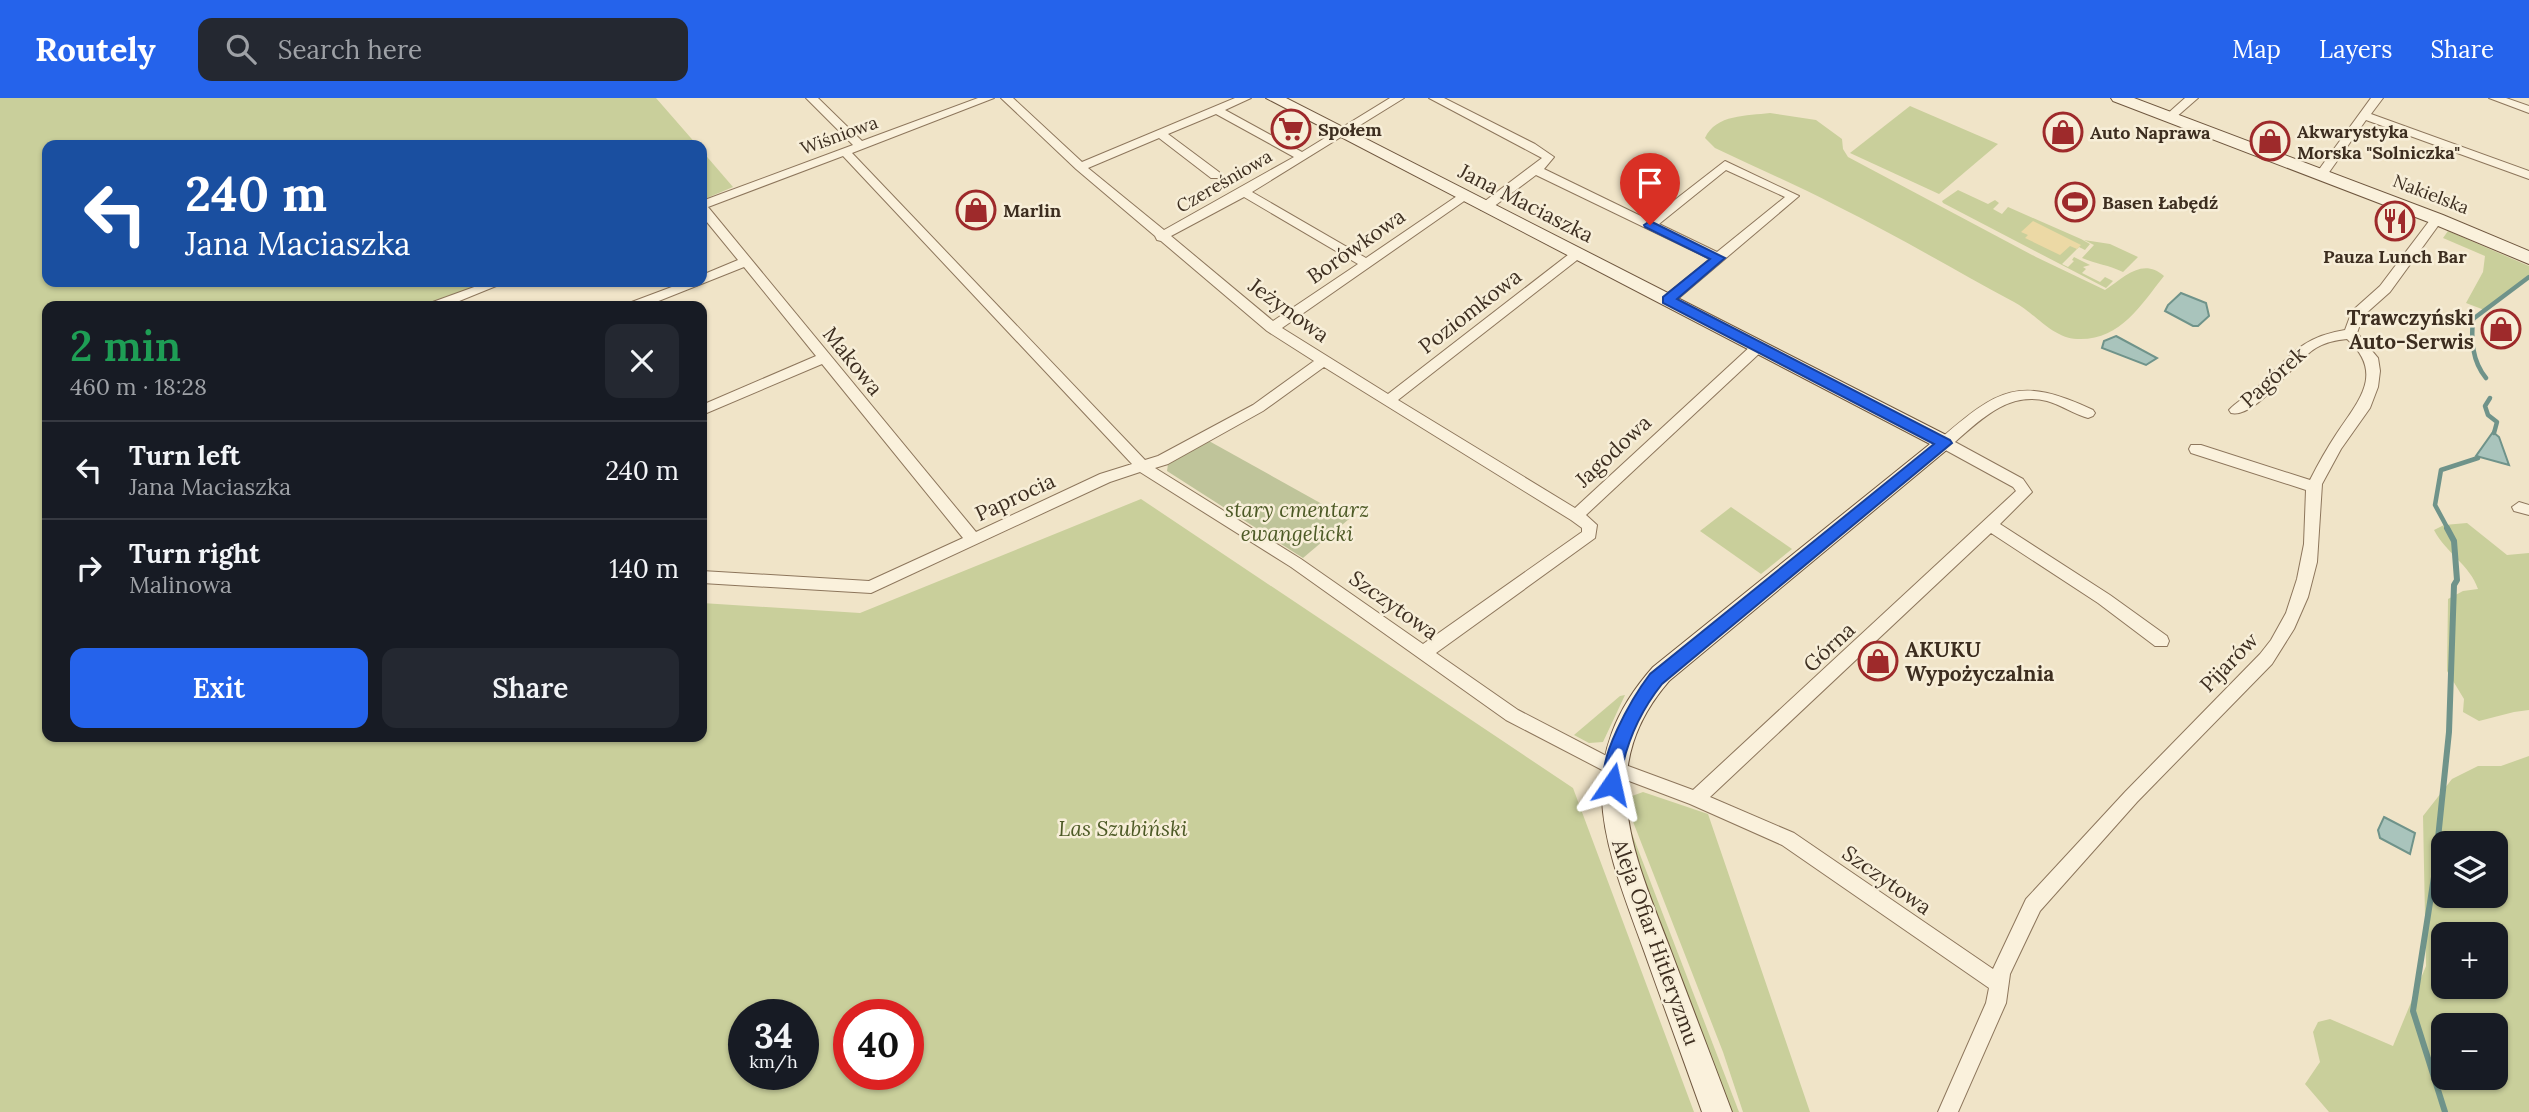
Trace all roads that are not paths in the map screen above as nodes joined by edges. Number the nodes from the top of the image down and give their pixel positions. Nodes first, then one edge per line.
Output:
1 (812, 98) edge
2 (988, 98) edge
3 (1007, 98) edge
4 (1245, 98) edge
5 (1274, 98) edge
6 (1398, 98) edge
7 (1435, 98) edge
8 (2119, 98) edge
9 (2192, 98) edge
10 (2377, 98) edge
11 (2496, 98) edge
12 (2529, 110) edge
13 (1218, 111) junction
14 (2364, 115) junction
15 (2170, 117) junction
16 (1340, 132) junction
17 (1161, 134) junction
18 (861, 146) junction
19 (845, 152) junction
20 (1301, 156) junction
21 (1080, 167) junction
22 (1536, 170) junction
23 (1215, 175) dead end
24 (2321, 175) junction
25 (2529, 175) edge
26 (1244, 192) junction
27 (1464, 197) junction
28 (707, 204) edge
29 (1485, 207) junction
30 (707, 213) edge
31 (2437, 219) junction
32 (1650, 225) junction
33 (1161, 237) junction
34 (1577, 254) junction
35 (1719, 258) junction
36 (2529, 258) edge
37 (745, 262) junction
38 (1368, 264) junction
39 (707, 277) edge
40 (486, 287) edge
41 (683, 287) edge
42 (1668, 300) junction
43 (449, 301) edge
44 (647, 301) edge
45 (1272, 328) junction
46 (2350, 334) junction
47 (1758, 347) junction
48 (824, 358) junction
49 (1323, 361) junction
50 (1388, 401) junction
51 (707, 408) edge
52 (2236, 410) dead end
53 (2088, 413) dead end
54 (1945, 443) junction
55 (2196, 449) dead end
56 (1144, 468) junction
57 (2314, 487) junction
58 (1576, 516) junction
59 (1990, 525) junction
60 (973, 539) junction
61 (707, 577) edge
62 (2161, 641) dead end
63 (1423, 653) junction
64 (1614, 768) junction
65 (1696, 799) junction
66 (1999, 984) junction
67 (1717, 1112) edge
68 (1948, 1112) edge

1 - 18 street
2 - 18 street, Wiśniowa
3 - 21 street, Jeżynowa
4 - 13 street
5 - 16 street, Jana Maciaszka
6 - 16 street, Czereśniowa
7 - 22 street
8 - 15 main road, Nakielska
9 - 15 street
10 - 14 street
11 - 12 street
13 - 17 street
13 - 20 street
14 - 24 street
14 - 25 street
15 - 24 main road, Nakielska
16 - 20 street, Czereśniowa
16 - 27 street, Jana Maciaszka
17 - 21 street
17 - 23 street
18 - 19 street, Wiśniowa
19 - 28 street, Wiśniowa
19 - 56 street, Szczytowa
20 - 26 street, Czereśniowa
21 - 33 street, Jeżynowa
22 - 29 street
22 - 32 street
24 - 31 main road, Nakielska
26 - 33 street, Czereśniowa
26 - 38 street
27 - 29 street, Jana Maciaszka
27 - 38 street, Borówkowa
29 - 34 street, Jana Maciaszka
30 - 37 street, Makowa
31 - 36 main road, Nakielska
31 - 46 street
32 - 35 street
32 - 35 street
33 - 45 street, Jeżynowa
34 - 42 street, Jana Maciaszka
34 - 50 street, Poziomkowa
35 - 42 street
37 - 39 street
37 - 48 street, Makowa
38 - 45 street, Borówkowa
40 - 43 street
41 - 44 street
42 - 47 street, Jana Maciaszka
45 - 49 street, Jeżynowa
46 - 52 street, Pagórek
46 - 57 street, Pijarów
47 - 54 street, Jana Maciaszka
47 - 58 street, Jagodowa
48 - 51 street
48 - 60 street, Makowa
49 - 50 street, Jeżynowa
49 - 56 street, Paprocia
50 - 58 street, Jeżynowa
53 - 54 street
54 - 59 street, Górna
54 - 64 street
55 - 57 street
56 - 60 street, Paprocia
56 - 63 street, Szczytowa
57 - 66 street, Pijarów
58 - 63 street, Jagodowa
59 - 62 street
59 - 65 street, Górna
60 - 61 street, Paprocia
63 - 64 street, Szczytowa
64 - 65 street, Szczytowa
64 - 67 street, Aleja Ofiar Hitleryzmu
65 - 66 street, Szczytowa
66 - 68 street, Pijarów

